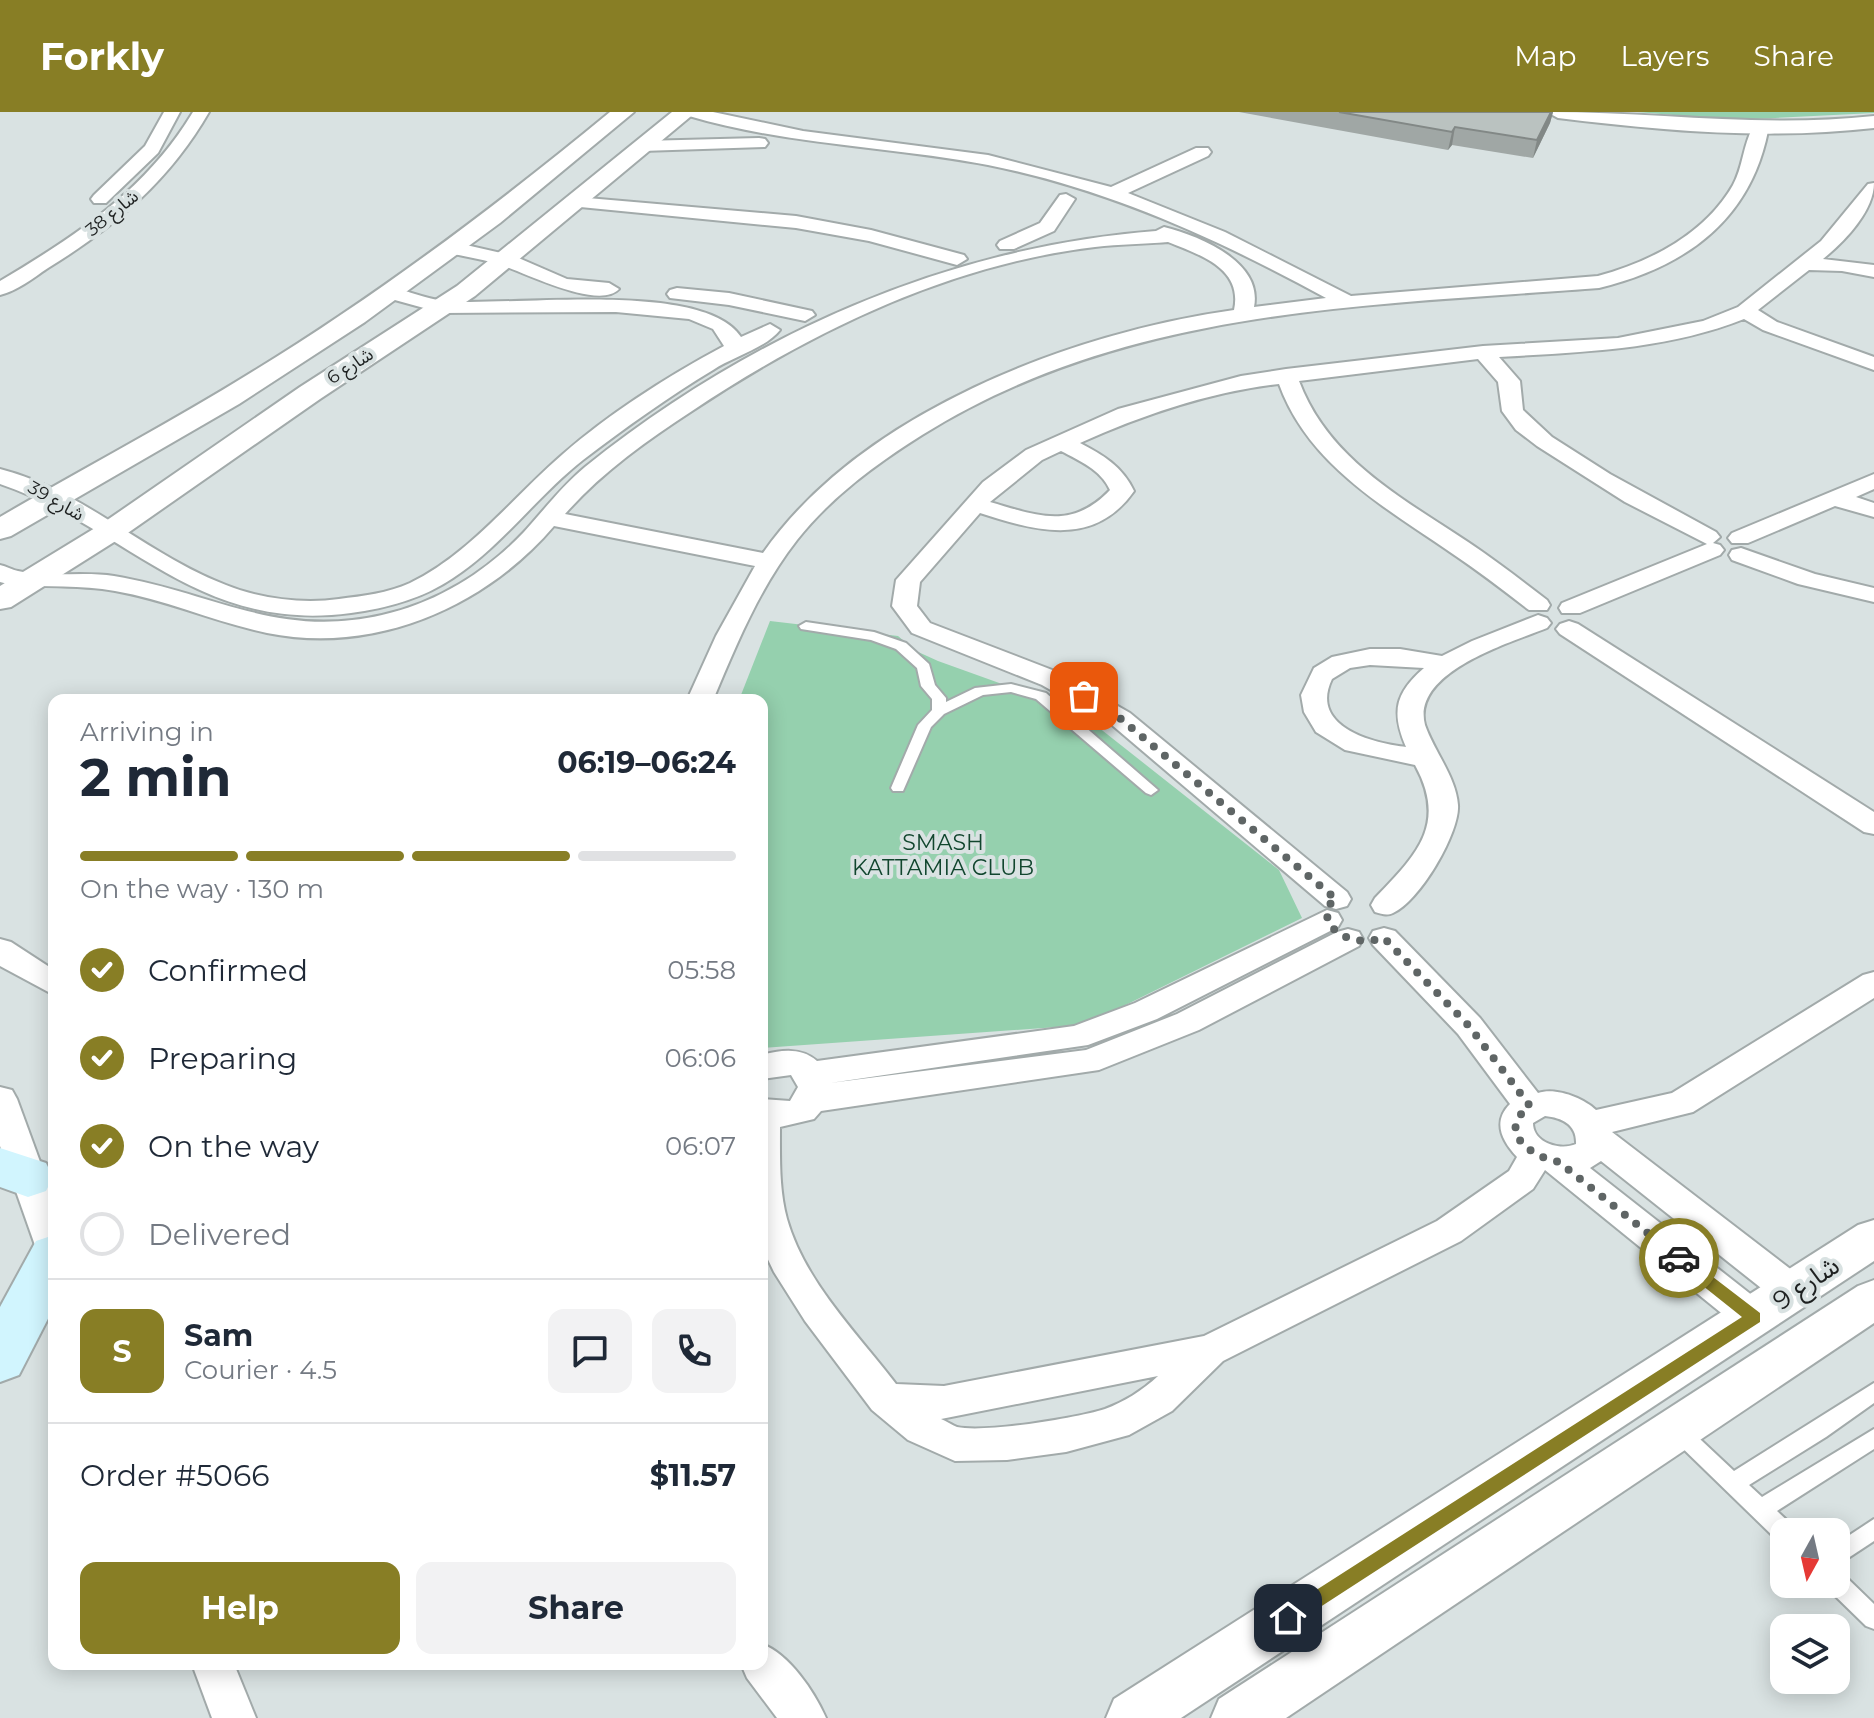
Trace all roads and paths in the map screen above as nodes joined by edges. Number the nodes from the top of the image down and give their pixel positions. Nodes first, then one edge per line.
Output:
1 (172, 112) edge
2 (201, 112) edge
3 (623, 112) edge
4 (685, 112) edge
5 (695, 112) edge
6 (1558, 112) edge
7 (1874, 122) edge
8 (1759, 131) junction
9 (642, 146) junction
10 (1202, 152) dead end
11 (1874, 188) edge
12 (1112, 194) junction
13 (1066, 199) junction
14 (576, 202) junction
15 (83, 213) dead end
16 (51, 236) dead end
17 (1171, 236) junction
18 (1828, 245) junction
19 (453, 248) junction
20 (957, 259) junction
21 (507, 260) junction
22 (1803, 264) junction
23 (0, 269) edge
24 (1868, 270) edge
25 (0, 289) edge
26 (391, 293) junction
27 (1348, 302) junction
28 (442, 307) junction
29 (1745, 311) junction
30 (1243, 314) junction
31 (805, 315) junction
32 (1708, 326) junction
33 (1787, 333) junction
34 (1553, 347) junction
35 (735, 348) junction
36 (1483, 352) junction
37 (1874, 364) edge
38 (1286, 375) junction
39 (1509, 381) junction
40 (1241, 382) junction
41 (1295, 404) junction
42 (1061, 442) junction
43 (0, 476) edge
44 (1874, 481) edge
45 (1834, 498) junction
46 (52, 499) junction
47 (977, 505) junction
48 (1874, 510) edge
49 (549, 518) junction
50 (0, 530) edge
51 (111, 531) junction
52 (1710, 544) junction
53 (1740, 546) junction
54 (770, 562) junction
55 (0, 572) edge
56 (35, 580) junction
57 (1874, 595) edge
58 (0, 600) edge
59 (1538, 614) junction
60 (1570, 618) junction
61 (806, 626) dead end
62 (1443, 664) junction
63 (703, 694) edge
64 (1084, 696) junction
65 (939, 711) junction
66 (1061, 711) junction
67 (1425, 757) junction
68 (898, 788) dead end
69 (1151, 790) dead end
70 (1874, 825) edge
71 (1386, 905) junction
72 (1337, 919) junction
73 (1384, 938) junction
74 (0, 950) edge
75 (48, 981) edge
76 (1874, 983) edge
77 (768, 1066) edge
78 (812, 1087) junction
79 (0, 1099) edge
80 (1530, 1106) junction
81 (768, 1112) edge
82 (1592, 1131) junction
83 (1548, 1158) junction
84 (27, 1171) edge
85 (768, 1213) edge
86 (48, 1231) edge
87 (1874, 1238) edge
88 (48, 1267) edge
89 (1874, 1299) edge
90 (1774, 1305) junction
91 (1210, 1350) junction
92 (0, 1359) edge
93 (1874, 1392) edge
94 (885, 1398) junction
95 (1677, 1430) junction
96 (1874, 1438) edge
97 (1733, 1483) junction
98 (1760, 1510) junction
99 (1770, 1519) edge
100 (1874, 1529) edge
101 (1850, 1546) edge
102 (1850, 1596) edge
103 (1874, 1619) edge
104 (215, 1670) edge
105 (767, 1670) edge
106 (234, 1718) edge
107 (804, 1718) edge
108 (1133, 1718) edge
109 (1238, 1718) edge

1 - 15 street, شارع 38
2 - 25 street, شارع 38
3 - 19 street, شارع 6
4 - 9 street, شارع 6
5 - 12 street
6 - 8 street
7 - 8 street
8 - 27 street
9 - 13 street
9 - 14 street, شارع 6
10 - 12 street
11 - 18 street
12 - 27 street
13 - 17 street
13 - 20 street, شارع 39
14 - 20 street
14 - 21 street, شارع 6
16 - 23 street, شارع 38
17 - 30 street
17 - 49 street
18 - 22 street
18 - 24 street
19 - 21 street
19 - 26 street, شارع 6
20 - 31 street, شارع 39
21 - 28 street, شارع 6
21 - 31 street
22 - 24 street
22 - 29 street
26 - 28 street
26 - 46 street, شارع 6
27 - 30 street
28 - 35 street
28 - 51 street, شارع 6
29 - 32 street
29 - 33 street
30 - 54 street
31 - 35 street, شارع 39
32 - 33 street
32 - 34 street
33 - 37 street
34 - 36 street
34 - 39 street
35 - 51 street, شارع 39
36 - 38 street
36 - 39 street
38 - 40 street
38 - 41 street
39 - 52 street
40 - 41 street
40 - 42 street
41 - 59 street
42 - 47 street
42 - 47 street
43 - 46 street, شارع 39
44 - 45 street
45 - 48 street
45 - 53 street
46 - 50 street, شارع 6
46 - 51 street, شارع 39
47 - 64 street
49 - 54 street
49 - 56 street
51 - 56 street, شارع 6
52 - 53 street
52 - 60 street
53 - 57 street
54 - 63 street
55 - 56 street
56 - 58 street, شارع 6
59 - 60 street
59 - 62 street
60 - 70 street
61 - 65 lane
62 - 67 street
62 - 67 street
64 - 66 lane
64 - 72 street
65 - 66 lane
65 - 68 lane
66 - 69 lane
67 - 71 street
71 - 72 street
71 - 73 street
72 - 73 street
72 - 78 street
73 - 80 street
74 - 75 street
76 - 82 street
77 - 78 street
78 - 81 street
79 - 84 street
80 - 82 street
80 - 83 street
82 - 83 street
82 - 90 street
83 - 90 street
83 - 91 street
84 - 86 street
85 - 94 street
87 - 90 street, شارع 9
88 - 92 main road
89 - 95 street
90 - 108 street, شارع 9
91 - 94 street
91 - 94 street
93 - 97 lane
95 - 97 lane
95 - 109 street
96 - 98 lane
97 - 98 lane
98 - 99 lane
100 - 101 lane
102 - 103 lane
104 - 106 street
105 - 107 street

